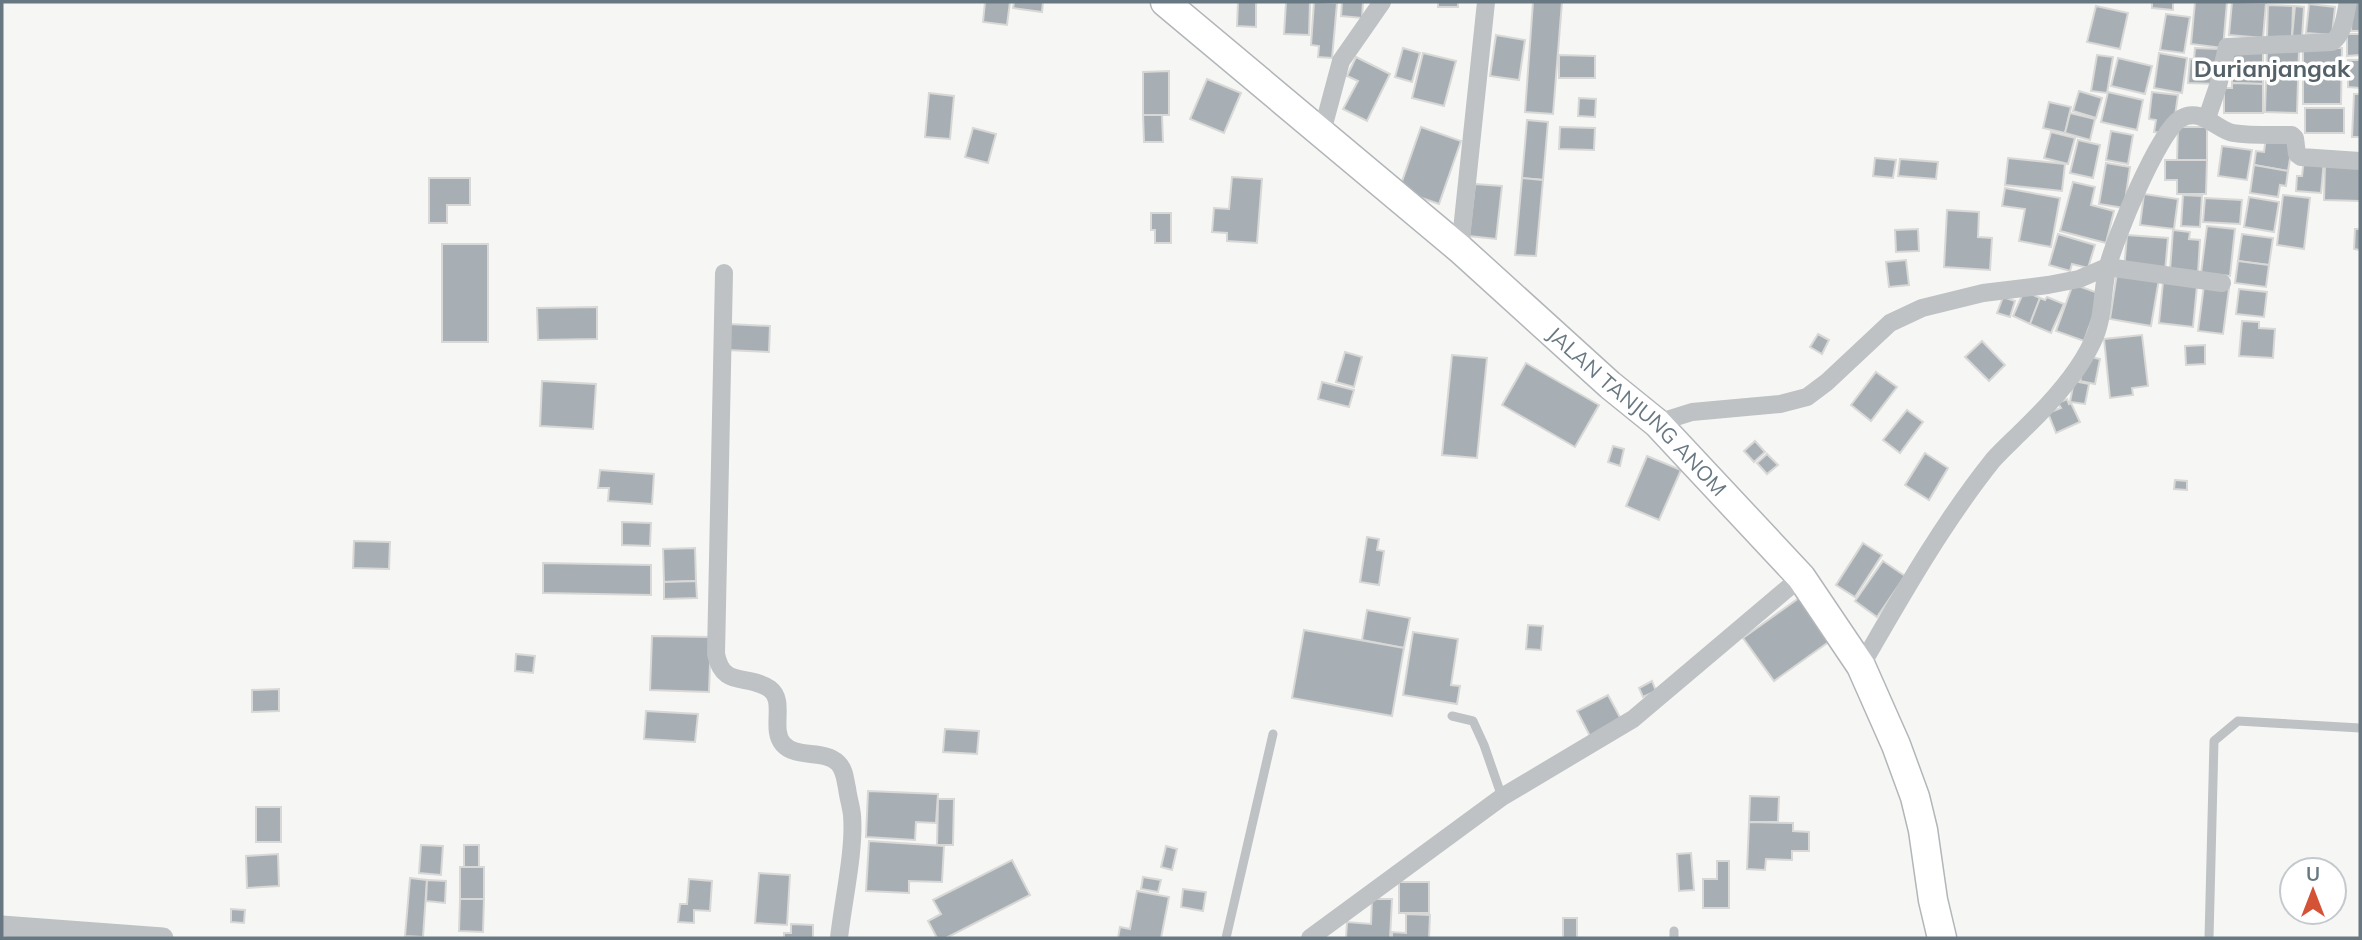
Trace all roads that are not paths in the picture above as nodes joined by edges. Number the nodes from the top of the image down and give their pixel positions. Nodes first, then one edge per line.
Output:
1 (1165, 2) edge
2 (1382, 2) edge
3 (1486, 2) edge
4 (2348, 2) edge
5 (2207, 118) junction
6 (1322, 132) junction
7 (2360, 162) edge
8 (1460, 249) junction
9 (2107, 267) junction
10 (724, 272) dead end
11 (2222, 283) dead end
12 (1657, 424) junction
13 (1801, 577) junction
14 (1861, 666) junction
15 (1452, 716) dead end
16 (2360, 728) edge
17 (1273, 734) dead end
18 (1502, 797) junction
19 (2, 926) edge
20 (163, 938) edge
21 (839, 938) edge
22 (1226, 938) edge
23 (1310, 938) edge
24 (1942, 938) edge
25 (2209, 938) edge

1 - 6 main road, JALAN TANJUNG ANOM
2 - 6 street
3 - 8 street
4 - 5 street
5 - 7 street
5 - 9 street
6 - 8 main road, JALAN TANJUNG ANOM
8 - 12 main road, JALAN TANJUNG ANOM
9 - 11 street
9 - 12 street
9 - 14 street
10 - 21 street
12 - 13 main road, JALAN TANJUNG ANOM
13 - 14 main road, JALAN TANJUNG ANOM
13 - 18 street
14 - 24 main road, JALAN TANJUNG ANOM
15 - 18 lane
16 - 25 lane
17 - 22 lane
18 - 23 street
19 - 20 street

